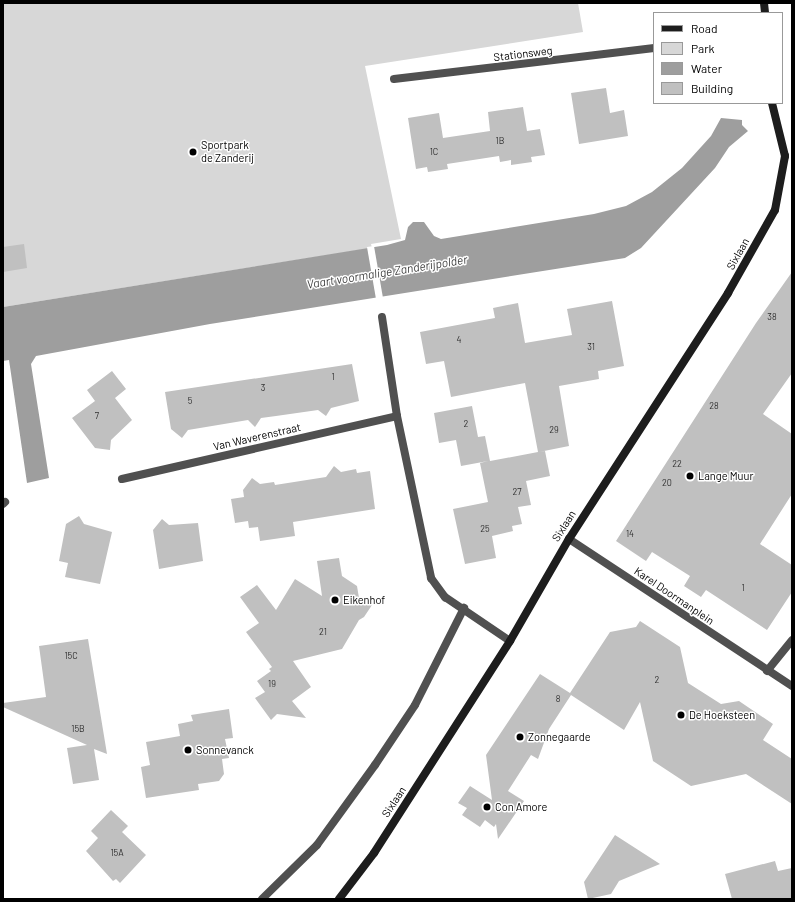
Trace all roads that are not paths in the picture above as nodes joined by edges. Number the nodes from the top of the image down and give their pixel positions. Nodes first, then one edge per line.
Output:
1 (653, 48) edge
2 (394, 79) dead end
3 (772, 104) edge
4 (788, 157) edge
5 (382, 317) dead end
6 (397, 416) junction
7 (122, 479) dead end
8 (569, 539) junction
9 (464, 608) junction
10 (792, 640) edge
11 (510, 641) junction
12 (767, 670) junction
13 (792, 686) edge
14 (262, 899) edge
15 (339, 899) edge

1 - 2 street, Stationsweg
3 - 4 street
4 - 8 street, Sixlaan
5 - 6 street
6 - 7 street, Van Waverenstraat
6 - 9 street
8 - 11 street, Sixlaan
8 - 12 street, Karel Doormanplein
9 - 11 street
9 - 14 street
10 - 12 street
11 - 15 street, Sixlaan
12 - 13 street, Karel Doormanplein

